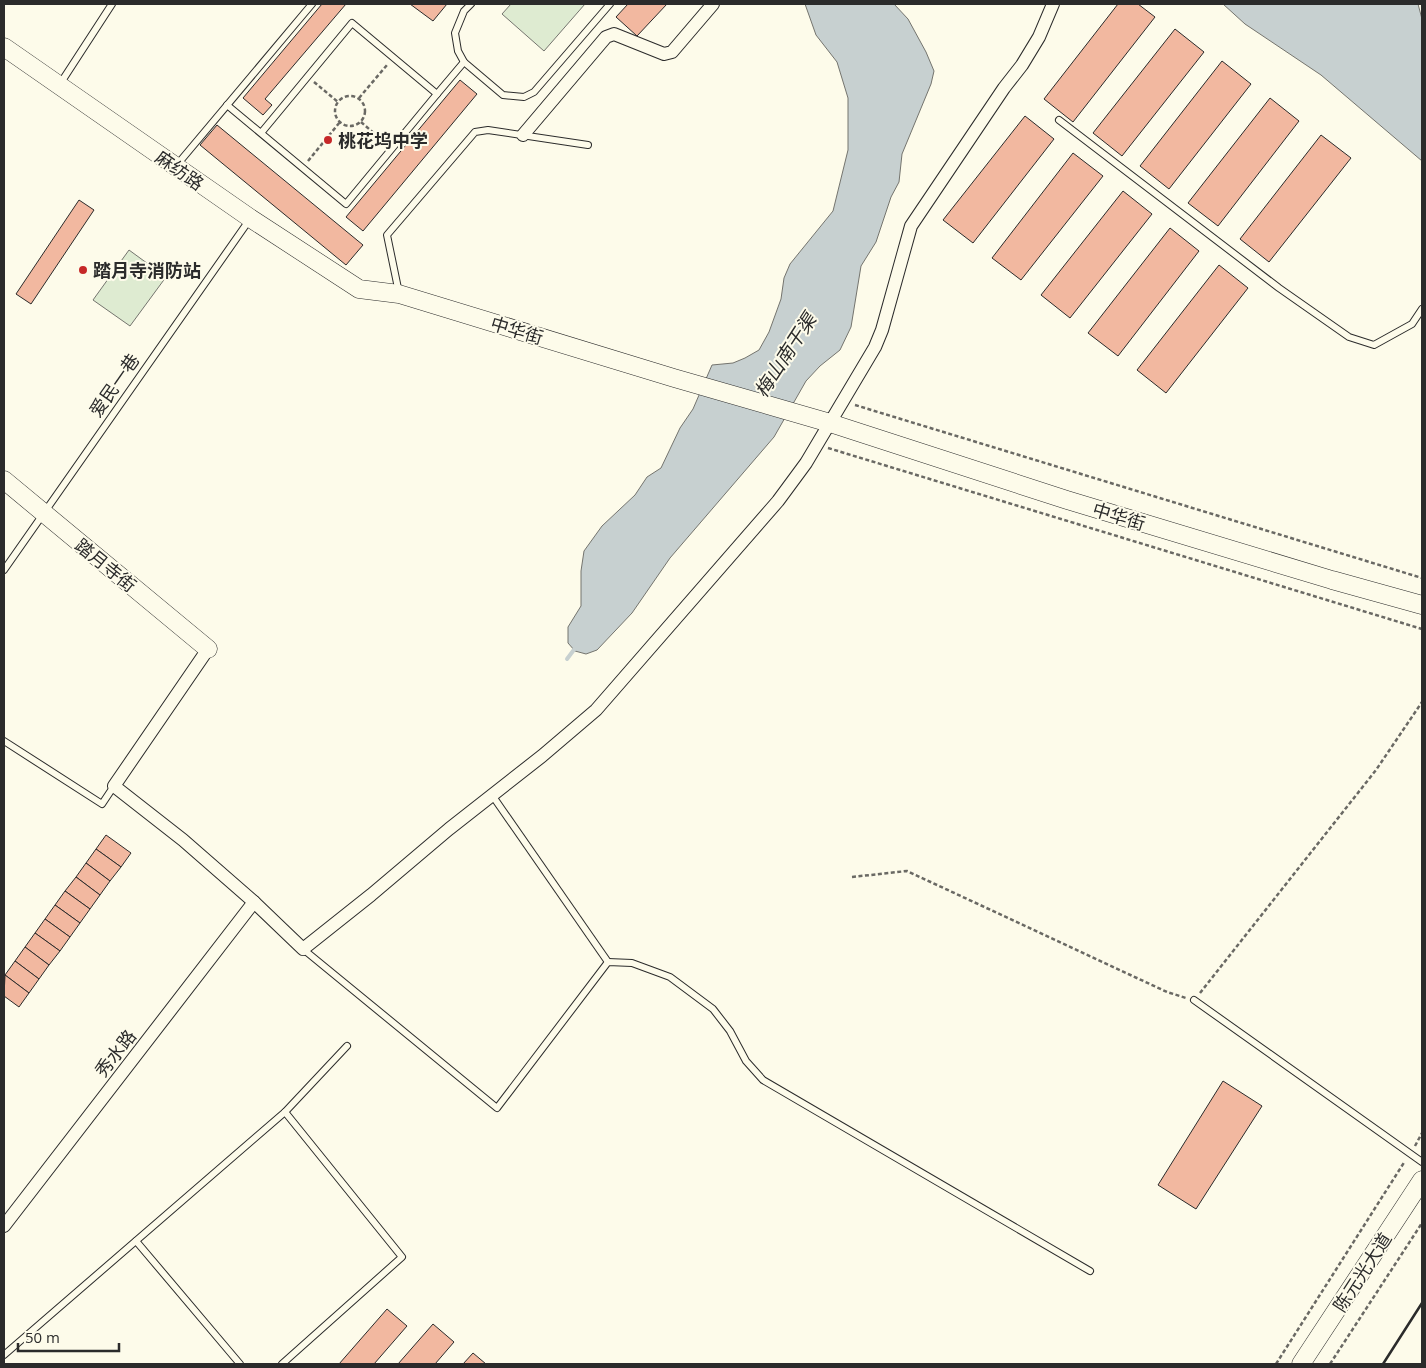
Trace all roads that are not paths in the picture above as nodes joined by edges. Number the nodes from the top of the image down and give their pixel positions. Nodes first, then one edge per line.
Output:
1 (112, 4) edge
2 (312, 4) edge
3 (470, 4) edge
4 (610, 4) edge
5 (713, 4) edge
6 (1053, 4) edge
7 (4, 47) edge
8 (464, 62) junction
9 (59, 85) junction
10 (437, 94) junction
11 (227, 105) junction
12 (1059, 120) dead end
13 (261, 134) junction
14 (523, 135) junction
15 (588, 145) dead end
16 (175, 167) junction
17 (250, 218) junction
18 (359, 289) joint
19 (399, 294) junction
20 (1422, 309) edge
21 (824, 421) junction
22 (4, 480) edge
23 (42, 512) junction
24 (4, 570) edge
25 (1422, 605) edge
26 (208, 649) joint
27 (4, 741) edge
28 (114, 786) junction
29 (492, 795) junction
30 (254, 902) junction
31 (303, 949) junction
32 (608, 962) junction
33 (1194, 1000) road end
34 (347, 1046) dead end
35 (285, 1112) junction
36 (1422, 1162) edge
37 (1422, 1180) edge
38 (4, 1226) edge
39 (136, 1241) junction
40 (1090, 1270) dead end
41 (4, 1355) edge
42 (240, 1364) edge
43 (282, 1364) edge
44 (1301, 1364) edge

1 - 9 lane
2 - 11 lane
3 - 8 lane
4 - 8 lane
5 - 14 street
6 - 21 street
7 - 9 main road, 麻纺路
8 - 10 lane
9 - 16 main road, 麻纺路
10 - 13 lane
10 - 13 lane
11 - 13 lane
11 - 16 lane
12 - 20 lane
14 - 15 lane
14 - 19 lane
16 - 17 main road, 麻纺路
17 - 18 main road, 麻纺路
17 - 23 lane, 爱民一巷
18 - 19 main road, 中华街
19 - 21 main road, 中华街
21 - 25 main road, 中华街
21 - 29 street
22 - 23 main road, 踏月寺街
23 - 24 lane, 爱民一巷
23 - 26 main road, 踏月寺街
26 - 28 street
27 - 28 lane
28 - 30 street
29 - 31 street
29 - 32 lane
30 - 31 street
30 - 38 street, 秀水路
31 - 32 lane
32 - 40 lane
33 - 36 lane
34 - 35 lane
35 - 39 lane
35 - 43 lane
37 - 44 main road, 陈元光大道
39 - 41 lane
39 - 42 lane

